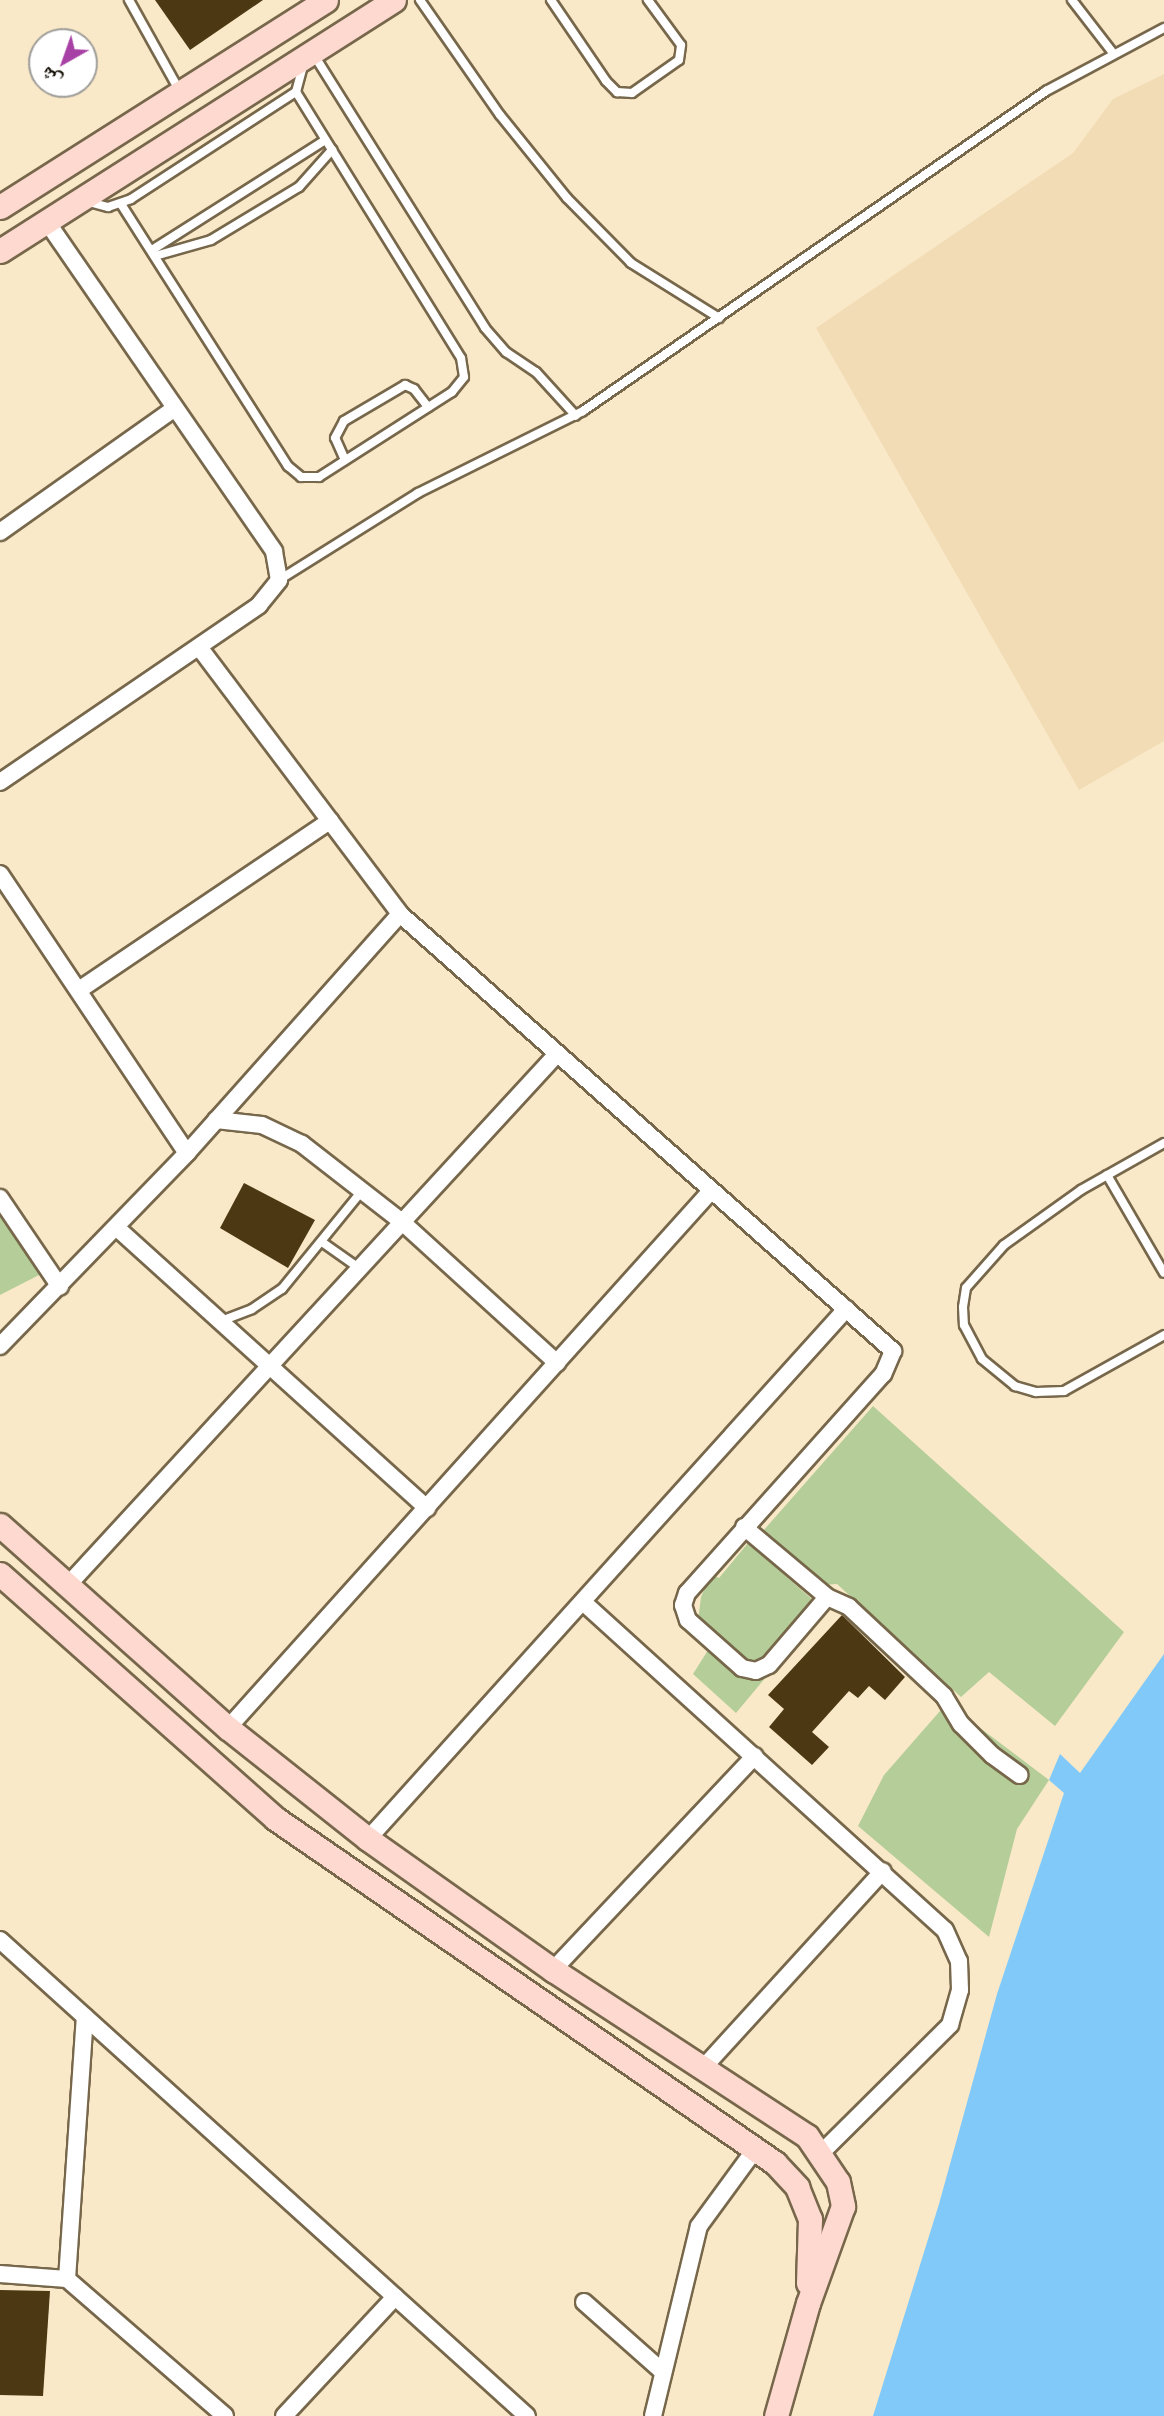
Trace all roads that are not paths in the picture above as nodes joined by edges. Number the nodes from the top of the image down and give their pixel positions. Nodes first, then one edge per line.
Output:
1 (129, 0) edge
2 (326, 0) edge
3 (394, 0) edge
4 (421, 0) edge
5 (551, 0) edge
6 (648, 0) edge
7 (1072, 0) edge
8 (1164, 27) edge
9 (1113, 53) junction
10 (308, 55) junction
11 (179, 90) junction
12 (296, 92) junction
13 (325, 139) junction
14 (332, 150) junction
15 (82, 200) junction
16 (121, 204) junction
17 (0, 207) edge
18 (47, 222) junction
19 (0, 251) edge
20 (153, 253) junction
21 (719, 318) junction
22 (428, 407) junction
23 (174, 409) junction
24 (576, 416) junction
25 (345, 460) junction
26 (0, 532) edge
27 (279, 580) junction
28 (199, 647) junction
29 (0, 782) edge
30 (330, 821) junction
31 (0, 874) edge
32 (400, 914) junction
33 (79, 990) junction
34 (557, 1054) junction
35 (216, 1120) junction
36 (1164, 1143) edge
37 (187, 1153) junction
38 (1107, 1175) junction
39 (362, 1191) junction
40 (709, 1192) junction
41 (0, 1198) edge
42 (401, 1221) junction
43 (117, 1228) junction
44 (321, 1242) junction
45 (359, 1268) junction
46 (1164, 1273) edge
47 (60, 1287) junction
48 (846, 1310) junction
49 (220, 1321) junction
50 (1164, 1335) edge
51 (0, 1346) edge
52 (556, 1363) junction
53 (271, 1366) junction
54 (427, 1507) junction
55 (0, 1525) edge
56 (744, 1527) junction
57 (0, 1574) edge
58 (68, 1585) junction
59 (827, 1597) junction
60 (583, 1602) junction
61 (228, 1728) junction
62 (755, 1756) junction
63 (1020, 1776) dead end
64 (368, 1839) junction
65 (883, 1871) junction
66 (0, 1940) edge
67 (554, 1970) junction
68 (85, 2017) junction
69 (677, 2050) junction
70 (704, 2067) junction
71 (656, 2080) junction
72 (757, 2148) junction
73 (821, 2153) junction
74 (0, 2274) edge
75 (67, 2279) junction
76 (395, 2297) junction
77 (584, 2302) dead end
78 (808, 2304) junction
79 (662, 2371) junction
80 (225, 2416) edge
81 (284, 2416) edge
82 (527, 2416) edge
83 (653, 2416) edge
84 (776, 2416) edge

1 - 11 lane
2 - 11 street
3 - 10 street
4 - 21 lane
5 - 6 lane
7 - 9 lane
8 - 9 lane
9 - 21 lane
10 - 12 lane
10 - 15 street
10 - 24 lane
11 - 17 street
12 - 13 lane
12 - 16 lane
13 - 14 lane
13 - 20 lane
14 - 20 lane
14 - 22 lane
15 - 16 lane
15 - 18 street
16 - 20 lane
18 - 19 street
18 - 23 street
20 - 25 lane
21 - 24 lane
22 - 25 lane
22 - 25 lane
23 - 26 street
23 - 27 street
24 - 27 lane
27 - 28 street
28 - 29 street
28 - 30 street
30 - 32 street
30 - 33 street
31 - 33 street
32 - 34 street
32 - 35 street
33 - 37 street
34 - 40 street
34 - 42 street
35 - 37 street
35 - 39 street
36 - 38 lane
37 - 43 street
38 - 46 lane
38 - 50 lane
39 - 42 street
39 - 44 lane
40 - 48 street
40 - 52 street
41 - 47 street
42 - 45 street
42 - 52 street
43 - 47 street
43 - 49 street
44 - 45 lane
44 - 49 lane
45 - 53 street
47 - 51 street
48 - 56 street
48 - 60 street
49 - 53 street
52 - 54 street
53 - 54 street
53 - 58 street
54 - 61 street
55 - 58 street
56 - 59 street
56 - 59 street
57 - 71 street
58 - 61 street
59 - 63 street
60 - 62 street
60 - 64 street
61 - 64 street
62 - 65 street
62 - 67 street
64 - 67 street
65 - 70 street
65 - 73 street
66 - 68 street
67 - 69 street
68 - 75 street
68 - 76 street
69 - 70 street
69 - 71 street
70 - 73 street
71 - 72 street
72 - 78 street
72 - 79 street
73 - 78 street
74 - 75 street
75 - 80 street
76 - 81 street
76 - 82 street
77 - 79 street
78 - 84 street
79 - 83 street

